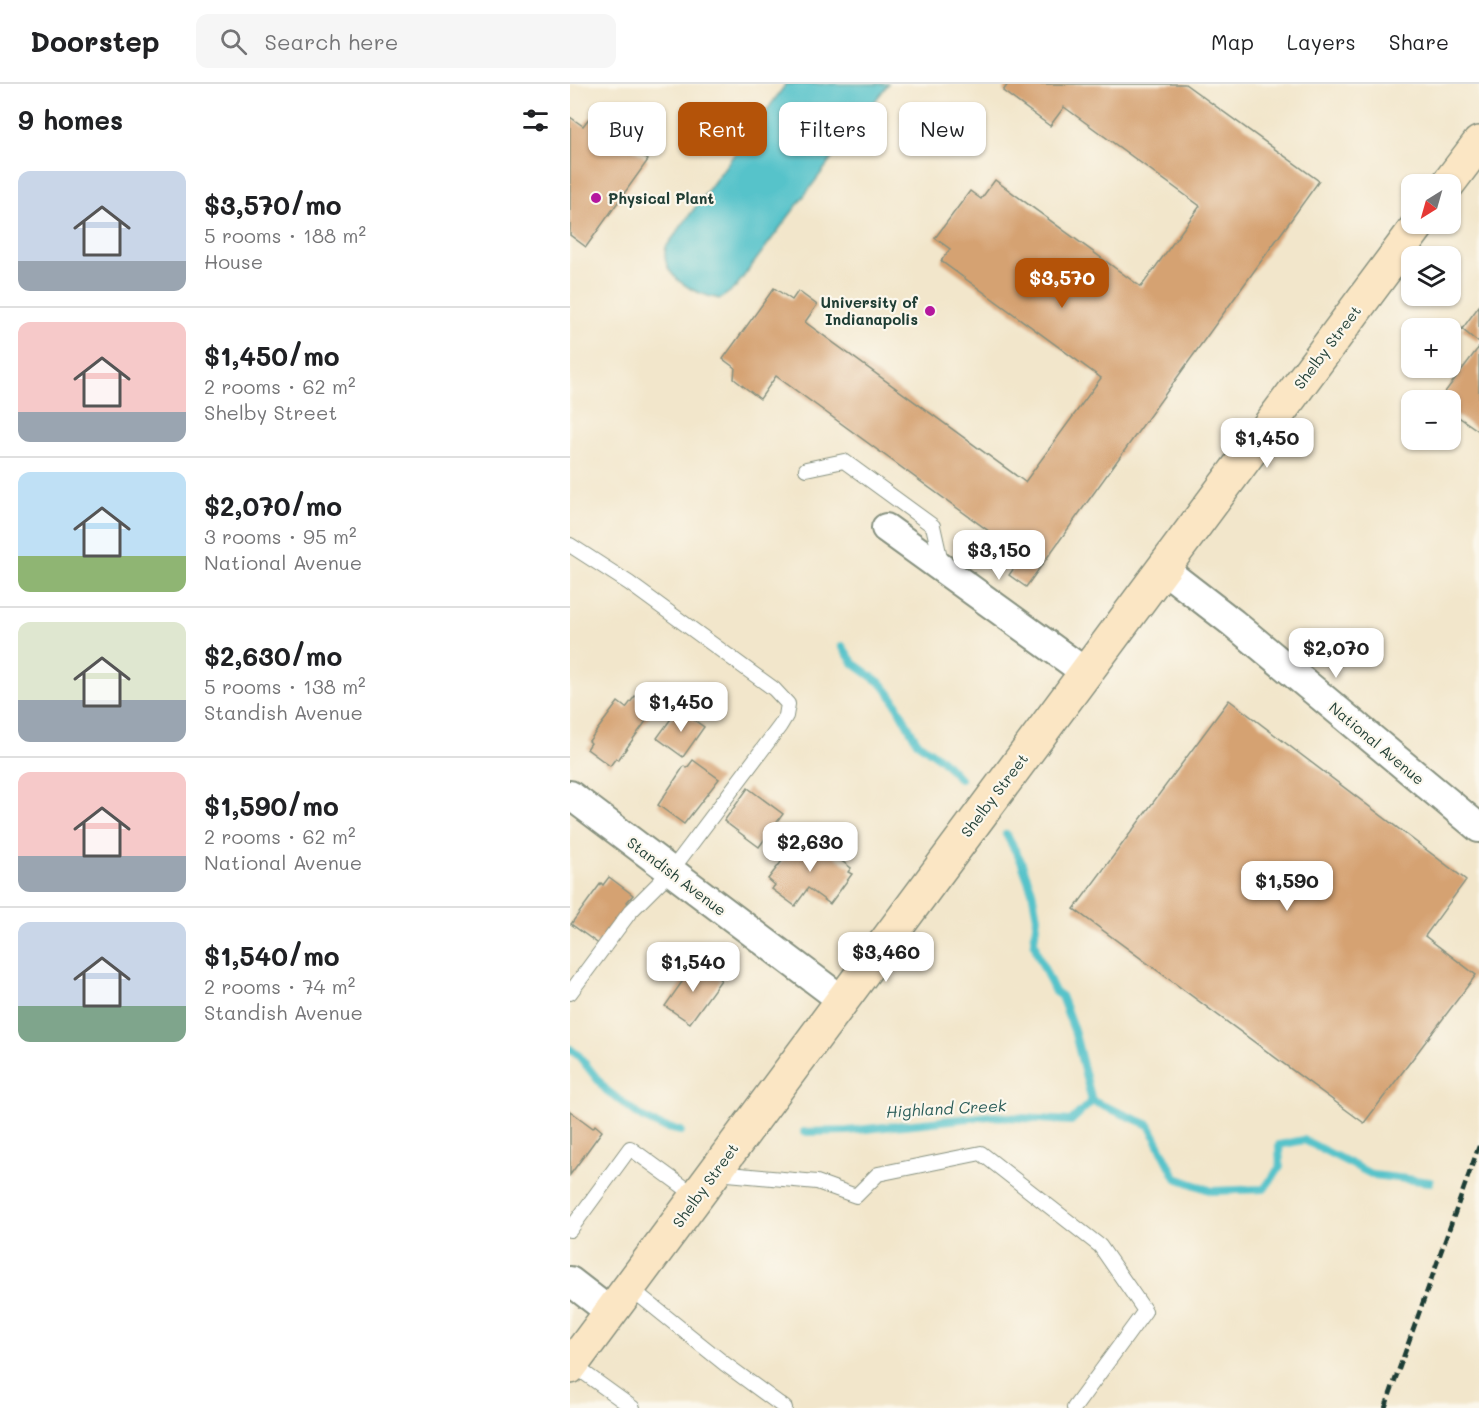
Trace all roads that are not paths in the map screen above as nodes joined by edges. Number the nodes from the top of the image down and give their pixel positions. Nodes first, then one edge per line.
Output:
1 (1412, 234) edge
2 (806, 469) dead end
3 (886, 528) dead end
4 (570, 544) edge
5 (942, 568) junction
6 (1162, 568) junction
7 (1085, 672) junction
8 (570, 795) edge
9 (1479, 828) edge
10 (671, 871) junction
11 (570, 993) edge
12 (842, 1000) junction
13 (705, 1185) junction
14 (570, 1230) edge
15 (570, 1281) edge
16 (620, 1300) junction
17 (571, 1365) edge
18 (633, 1408) edge
19 (785, 1408) edge
20 (1074, 1408) edge

1 - 6 main road, Shelby Street
2 - 5 lane
3 - 5 street
4 - 10 lane
5 - 7 street
6 - 7 main road, Shelby Street
6 - 9 street, National Avenue
7 - 12 main road, Shelby Street
8 - 10 street, Standish Avenue
10 - 11 lane
10 - 12 street, Standish Avenue
12 - 13 main road, Shelby Street
13 - 14 lane
13 - 16 main road, Shelby Street
13 - 20 lane
15 - 16 street
16 - 17 main road, Shelby Street
16 - 19 lane
17 - 18 lane

